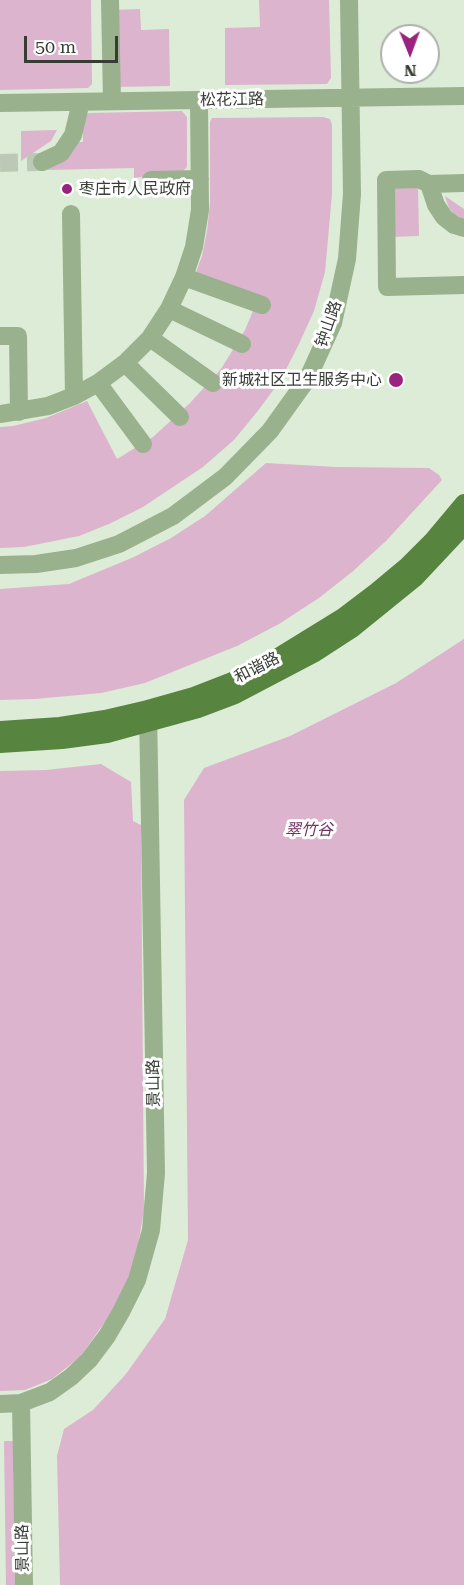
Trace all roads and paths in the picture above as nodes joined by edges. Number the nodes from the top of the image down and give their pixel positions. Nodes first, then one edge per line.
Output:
1 (110, 0) edge
2 (349, 0) edge
3 (464, 96) edge
4 (350, 98) junction
5 (200, 100) junction
6 (112, 101) junction
7 (81, 102) junction
8 (0, 103) edge
9 (42, 162) tunnel mouth
10 (200, 179) junction
11 (151, 180) dead end
12 (464, 183) edge
13 (429, 184) junction
14 (71, 214) dead end
15 (464, 228) edge
16 (184, 278) junction
17 (464, 285) edge
18 (262, 305) dead end
19 (169, 309) junction
20 (0, 336) edge
21 (150, 338) junction
22 (242, 344) dead end
23 (125, 363) junction
24 (98, 383) junction
25 (213, 383) dead end
26 (74, 396) junction
27 (18, 412) junction
28 (0, 414) edge
29 (180, 417) dead end
30 (143, 444) dead end
31 (464, 503) edge
32 (464, 526) edge
33 (0, 565) edge
34 (148, 716) junction
35 (0, 730) edge
36 (0, 744) edge
37 (21, 1403) junction
38 (0, 1404) edge
39 (24, 1585) edge

1 - 6 street
2 - 4 street, 钟山路
3 - 4 street, 松花江路
4 - 5 street, 松花江路
4 - 33 street, 钟山路
5 - 6 street, 松花江路
5 - 10 street
6 - 7 street, 松花江路
7 - 8 street, 松花江路
7 - 9 street
10 - 11 street
10 - 16 street
12 - 13 street
13 - 15 street
13 - 17 street
14 - 26 street
16 - 18 street
16 - 19 street
19 - 21 street
19 - 22 street
20 - 27 street
21 - 23 street
21 - 25 street
23 - 24 street
23 - 29 street
24 - 26 street
24 - 30 street
26 - 27 street
27 - 28 street
31 - 34 main road, 和谐路
32 - 34 main road, 和谐路
34 - 35 main road, 和谐路
34 - 36 main road, 和谐路
34 - 37 street, 景山路
37 - 38 street, 景山路
37 - 39 street, 景山路

